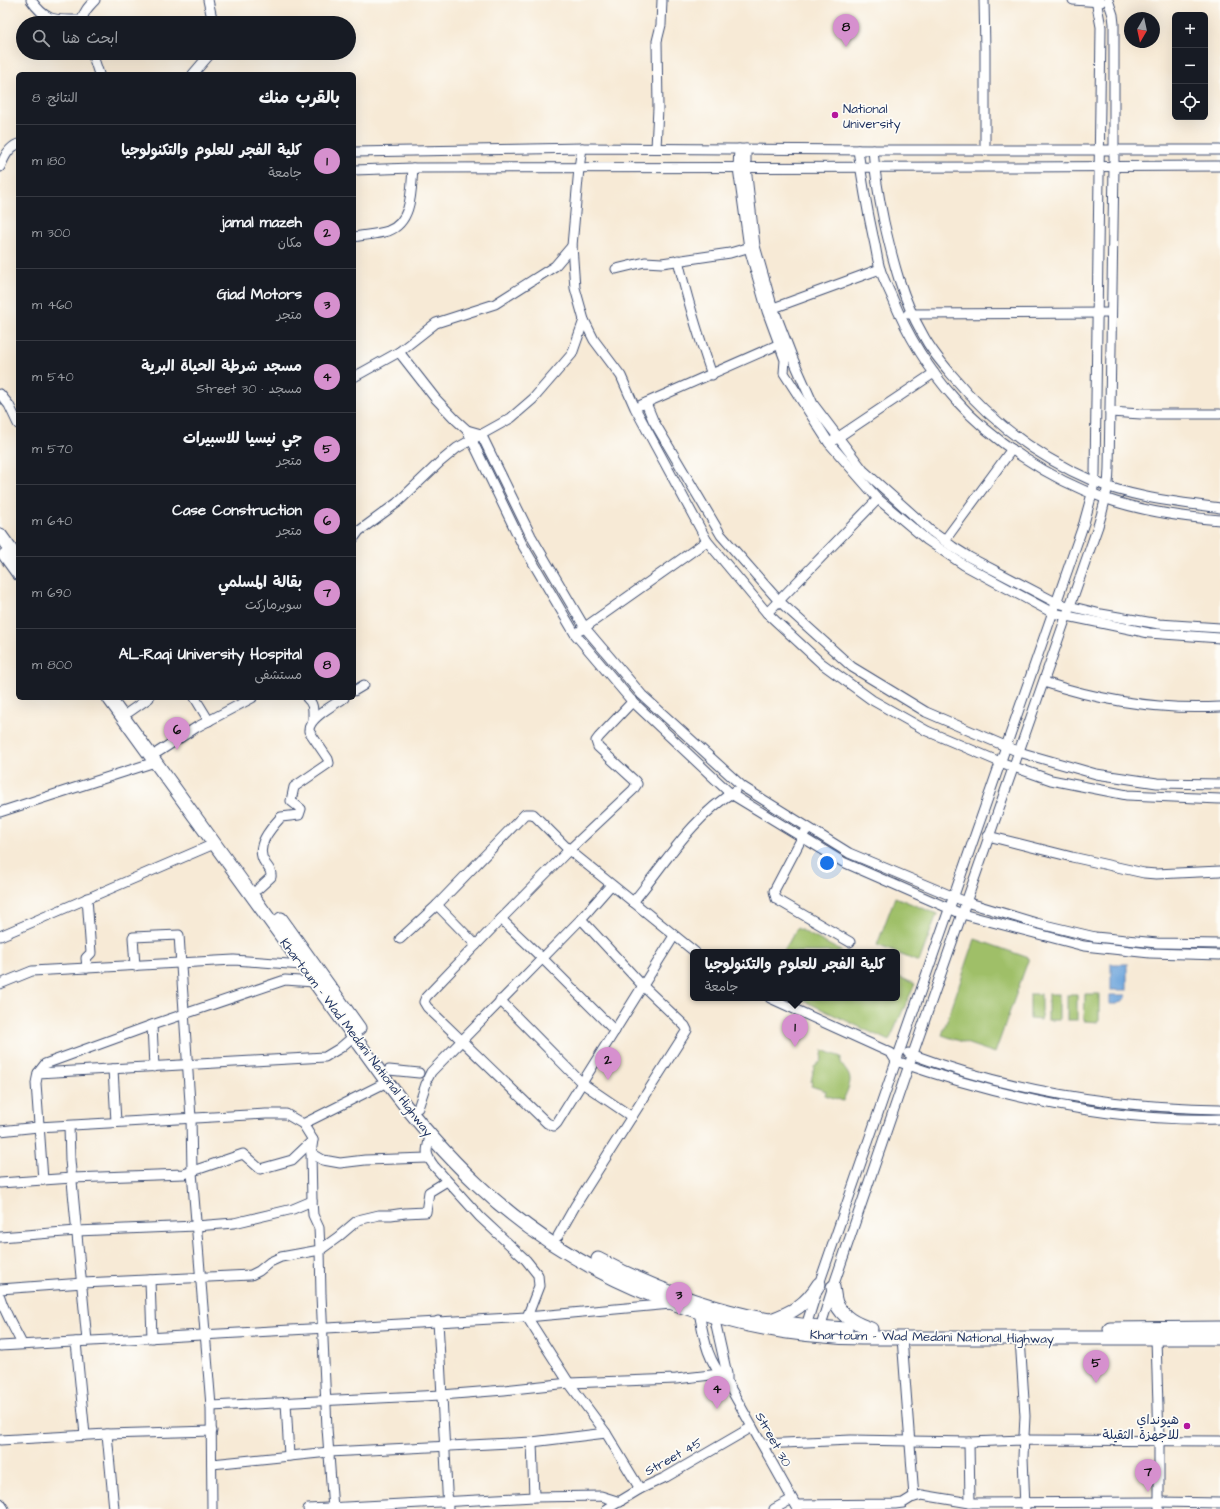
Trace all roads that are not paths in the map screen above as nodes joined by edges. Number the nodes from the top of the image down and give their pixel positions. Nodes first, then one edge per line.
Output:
1 (31, 0) edge
2 (95, 0) edge
3 (208, 0) edge
4 (662, 0) edge
5 (984, 0) edge
6 (1073, 0) edge
7 (1096, 1) edge
8 (1108, 1) edge
9 (45, 16) edge
10 (84, 16) edge
11 (211, 16) edge
12 (94, 60) edge
13 (205, 60) edge
14 (98, 72) edge
15 (195, 72) edge
16 (16, 145) edge
17 (582, 148) junction
18 (656, 148) junction
19 (743, 149) junction
20 (1099, 149) junction
21 (438, 150) junction
22 (858, 150) junction
23 (873, 150) junction
24 (943, 150) junction
25 (984, 150) junction
26 (1114, 150) junction
27 (1220, 150) edge
28 (356, 152) edge
29 (1099, 166) junction
30 (1220, 166) edge
31 (0, 167) edge
32 (1114, 167) junction
33 (412, 168) junction
34 (437, 168) junction
35 (579, 168) junction
36 (742, 168) junction
37 (860, 168) junction
38 (874, 168) junction
39 (945, 168) junction
40 (356, 170) edge
41 (356, 237) edge
42 (572, 246) junction
43 (752, 247) junction
44 (678, 260) junction
45 (616, 269) dead end
46 (880, 269) junction
47 (770, 310) junction
48 (1096, 312) junction
49 (912, 313) junction
50 (1111, 313) junction
51 (899, 314) junction
52 (584, 320) junction
53 (782, 342) junction
54 (399, 352) junction
55 (934, 373) junction
56 (712, 375) junction
57 (356, 376) edge
58 (0, 394) edge
59 (646, 403) junction
60 (636, 408) junction
61 (1110, 412) junction
62 (1220, 414) edge
63 (16, 420) edge
64 (467, 430) junction
65 (481, 434) junction
66 (838, 437) junction
67 (471, 440) junction
68 (829, 443) junction
69 (1012, 449) junction
70 (1094, 481) junction
71 (1109, 486) junction
72 (1092, 494) junction
73 (878, 499) junction
74 (1106, 499) junction
75 (1220, 508) edge
76 (1220, 520) edge
77 (356, 534) edge
78 (0, 535) edge
79 (707, 540) junction
80 (944, 540) junction
81 (534, 541) junction
82 (522, 544) junction
83 (0, 549) edge
84 (16, 557) edge
85 (16, 570) edge
86 (779, 601) junction
87 (1057, 603) junction
88 (1070, 606) junction
89 (767, 613) junction
90 (1053, 613) junction
91 (1067, 616) junction
92 (585, 628) junction
93 (1220, 628) edge
94 (575, 634) junction
95 (1220, 638) edge
96 (1044, 682) junction
97 (364, 685) dead end
98 (356, 691) edge
99 (111, 700) edge
100 (120, 700) edge
101 (146, 700) edge
102 (196, 700) edge
103 (248, 700) edge
104 (309, 700) edge
105 (341, 700) edge
106 (633, 701) junction
107 (1220, 707) edge
108 (129, 712) junction
109 (313, 720) junction
110 (209, 721) junction
111 (1005, 747) junction
112 (1019, 752) junction
113 (156, 757) junction
114 (1000, 762) junction
115 (1014, 767) junction
116 (1220, 784) edge
117 (743, 787) junction
118 (731, 794) junction
119 (1220, 799) edge
120 (0, 812) edge
121 (808, 828) junction
122 (988, 836) junction
123 (802, 837) junction
124 (214, 844) junction
125 (569, 850) junction
126 (1220, 871) edge
127 (611, 885) junction
128 (258, 888) junction
129 (954, 897) junction
130 (87, 898) junction
131 (633, 902) junction
132 (966, 902) junction
133 (436, 905) junction
134 (949, 909) junction
135 (962, 914) junction
136 (501, 919) junction
137 (582, 919) junction
138 (0, 936) edge
139 (674, 936) junction
140 (400, 939) dead end
141 (850, 942) dead end
142 (1220, 944) edge
143 (476, 945) junction
144 (690, 949) edge
145 (1220, 955) edge
146 (543, 959) junction
147 (180, 963) junction
148 (302, 965) junction
149 (135, 966) junction
150 (87, 968) junction
151 (314, 982) junction
152 (0, 984) edge
153 (643, 986) junction
154 (500, 1000) junction
155 (777, 1001) edge
156 (917, 1002) junction
157 (929, 1006) junction
158 (183, 1015) junction
159 (152, 1025) junction
160 (615, 1031) junction
161 (354, 1036) junction
162 (461, 1041) junction
163 (896, 1055) junction
164 (913, 1055) junction
165 (188, 1065) junction
166 (909, 1065) junction
167 (945, 1066) junction
168 (154, 1067) junction
169 (113, 1069) junction
170 (38, 1073) junction
171 (388, 1076) junction
172 (426, 1076) junction
173 (941, 1076) junction
174 (582, 1083) junction
175 (418, 1108) junction
176 (1220, 1109) edge
177 (632, 1117) junction
178 (191, 1118) junction
179 (1220, 1119) edge
180 (116, 1122) junction
181 (303, 1124) junction
182 (69, 1126) junction
183 (38, 1127) junction
184 (0, 1131) edge
185 (430, 1137) junction
186 (313, 1140) junction
187 (312, 1153) junction
188 (428, 1158) junction
189 (192, 1172) junction
190 (72, 1178) junction
191 (43, 1180) junction
192 (447, 1181) junction
193 (0, 1183) edge
194 (312, 1201) junction
195 (196, 1226) junction
196 (77, 1231) junction
197 (558, 1236) junction
198 (0, 1237) edge
199 (320, 1250) junction
200 (200, 1278) junction
201 (150, 1280) junction
202 (83, 1283) junction
203 (819, 1284) junction
204 (833, 1287) junction
205 (0, 1289) edge
206 (0, 1297) edge
207 (673, 1303) junction
208 (699, 1312) junction
209 (714, 1316) junction
210 (527, 1317) junction
211 (771, 1320) junction
212 (438, 1321) junction
213 (806, 1326) junction
214 (323, 1328) junction
215 (820, 1328) junction
216 (1220, 1328) edge
217 (871, 1329) junction
218 (206, 1335) junction
219 (152, 1338) junction
220 (902, 1338) junction
221 (1020, 1338) junction
222 (1156, 1338) junction
223 (1220, 1338) edge
224 (88, 1341) junction
225 (76, 1342) junction
226 (22, 1344) junction
227 (0, 1346) edge
228 (720, 1374) junction
229 (727, 1382) junction
230 (569, 1383) junction
231 (442, 1394) junction
232 (326, 1400) junction
233 (286, 1402) junction
234 (211, 1406) junction
235 (752, 1427) junction
236 (212, 1431) junction
237 (606, 1433) junction
238 (107, 1434) junction
239 (85, 1435) junction
240 (0, 1440) edge
241 (1023, 1440) junction
242 (911, 1441) junction
243 (1159, 1441) junction
244 (532, 1442) junction
245 (968, 1442) junction
246 (1220, 1442) edge
247 (762, 1444) junction
248 (445, 1447) junction
249 (328, 1452) junction
250 (289, 1456) junction
251 (212, 1464) junction
252 (640, 1489) junction
253 (534, 1497) junction
254 (620, 1502) junction
255 (909, 1502) edge
256 (1220, 1502) edge
257 (0, 1503) edge
258 (970, 1503) junction
259 (795, 1504) edge
260 (448, 1505) edge
261 (1159, 1505) edge
262 (1025, 1506) edge
263 (1083, 1506) edge
264 (372, 1507) edge
265 (333, 1508) edge
266 (4, 1509) edge
267 (114, 1509) edge
268 (212, 1509) edge
269 (308, 1509) edge
270 (607, 1509) edge
271 (774, 1509) edge

1 - 9 street
2 - 10 street
3 - 11 street
4 - 18 street
5 - 25 street
6 - 7 street
7 - 8 street
7 - 20 street
8 - 26 street
12 - 14 street
13 - 15 street
16 - 31 street
17 - 18 street
17 - 21 street
17 - 35 street
18 - 19 street
19 - 22 street
19 - 36 street
20 - 25 street
20 - 26 street
20 - 29 street
21 - 28 street
21 - 34 street
22 - 23 street
22 - 37 street
23 - 24 street
23 - 38 street
24 - 25 street
24 - 39 street
26 - 27 street
26 - 32 street
29 - 32 street
29 - 39 street
29 - 48 street
30 - 32 street
32 - 50 street
33 - 34 street
33 - 40 street
33 - 41 street
34 - 35 street
35 - 36 street
35 - 42 street
36 - 37 street
36 - 43 street
37 - 38 street
37 - 46 street
38 - 39 street
38 - 49 street
42 - 52 street
42 - 54 street
43 - 44 street
43 - 47 street
44 - 45 street
44 - 56 street
46 - 47 street
46 - 51 street
47 - 53 street
48 - 49 street
48 - 50 street
48 - 70 street
49 - 51 street
49 - 70 street
50 - 61 street
51 - 55 street
52 - 60 street
52 - 65 street
53 - 56 street
53 - 66 street
53 - 68 street
54 - 57 street
54 - 64 street
55 - 66 street
55 - 69 street
56 - 59 street
58 - 63 street
59 - 60 street
59 - 86 street
60 - 79 street
61 - 62 street
61 - 71 street
64 - 65 street
64 - 67 street
65 - 67 street
65 - 81 street
66 - 68 street
66 - 80 street
67 - 77 street
67 - 82 street
68 - 73 street
69 - 72 street
69 - 80 street
70 - 71 street
70 - 72 street
71 - 74 street
71 - 75 street
72 - 74 street
72 - 87 street
73 - 86 street
73 - 90 street
74 - 76 street
74 - 88 street
78 - 84 highway
79 - 89 street
79 - 92 street
80 - 87 street
81 - 82 street
81 - 92 street
82 - 94 street
83 - 85 highway
86 - 89 street
86 - 111 street
87 - 88 street
87 - 90 street
88 - 91 street
88 - 93 street
89 - 114 street
90 - 91 street
90 - 111 street
91 - 95 street
91 - 96 street
92 - 94 street
92 - 117 street
94 - 106 street
96 - 107 street
96 - 112 street
97 - 98 street
99 - 113 highway, Khartoum - Wad Medani National Highway
100 - 108 highway, Khartoum - Wad Medani National Highway
101 - 108 street
102 - 110 street
103 - 110 street
104 - 109 street
105 - 109 street
106 - 118 street
106 - 125 street
108 - 113 highway, Khartoum - Wad Medani National Highway
109 - 128 street
110 - 113 street
111 - 112 street
111 - 114 street
112 - 115 street
112 - 116 street
113 - 120 street
113 - 124 highway, Khartoum - Wad Medani National Highway
113 - 128 highway, Khartoum - Wad Medani National Highway
114 - 115 street
114 - 129 street
115 - 119 street
115 - 122 street
117 - 118 street
117 - 121 street
118 - 123 street
118 - 131 street
121 - 123 street
121 - 129 street
122 - 126 street
122 - 132 street
123 - 134 street
123 - 141 street
124 - 130 street
124 - 148 highway, Khartoum - Wad Medani National Highway
125 - 127 street
125 - 133 street
125 - 136 street
127 - 131 street
127 - 137 street
128 - 171 highway, Khartoum - Wad Medani National Highway
129 - 132 street
129 - 134 street
130 - 138 street
130 - 150 street
131 - 139 street
132 - 135 street
132 - 142 street
133 - 140 street
133 - 143 street
134 - 135 street
134 - 156 street
135 - 145 street
135 - 157 street
136 - 143 street
136 - 146 street
137 - 146 street
137 - 153 street
139 - 144 street
139 - 153 street
143 - 162 street
146 - 154 street
146 - 160 street
147 - 148 street
147 - 149 street
147 - 149 street
147 - 158 street
148 - 151 highway, Khartoum - Wad Medani National Highway
149 - 150 street
150 - 152 street
151 - 158 street
151 - 161 highway, Khartoum - Wad Medani National Highway
153 - 160 street
153 - 177 street
154 - 162 street
154 - 174 street
155 - 163 street
156 - 157 street
156 - 163 street
157 - 164 street
158 - 159 street
158 - 165 street
159 - 168 street
159 - 170 street
160 - 174 street
161 - 165 street
161 - 171 highway, Khartoum - Wad Medani National Highway
162 - 172 street
162 - 174 street
163 - 164 street
163 - 166 street
163 - 203 street
164 - 166 street
164 - 167 street
165 - 168 street
165 - 178 street
166 - 173 street
166 - 204 street
167 - 173 street
167 - 176 street
168 - 169 street
169 - 170 street
169 - 180 street
170 - 183 street
171 - 172 street
171 - 175 highway, Khartoum - Wad Medani National Highway
171 - 181 street
171 - 185 highway, Khartoum - Wad Medani National Highway
172 - 175 street
173 - 179 street
174 - 177 street
175 - 197 highway, Khartoum - Wad Medani National Highway
177 - 197 street
178 - 180 street
178 - 181 street
178 - 189 street
180 - 182 street
181 - 186 street
182 - 183 street
182 - 190 street
183 - 184 street
183 - 191 street
185 - 188 street
185 - 207 highway, Khartoum - Wad Medani National Highway
186 - 187 street
186 - 189 street
187 - 188 street
187 - 194 street
188 - 192 street
189 - 190 street
189 - 195 street
190 - 191 street
190 - 196 street
191 - 193 street
192 - 199 street
192 - 210 street
194 - 195 street
194 - 199 street
195 - 196 street
195 - 200 street
196 - 198 street
196 - 202 street
197 - 211 highway, Khartoum - Wad Medani National Highway
199 - 200 street
199 - 214 street
200 - 201 street
200 - 218 street
201 - 202 street
201 - 219 street
202 - 205 street
202 - 224 street
203 - 211 highway
203 - 213 street
204 - 215 street
204 - 217 highway
206 - 226 street
207 - 208 highway, Khartoum - Wad Medani National Highway
207 - 210 street
208 - 209 highway, Khartoum - Wad Medani National Highway
208 - 228 street, Street 30
209 - 220 highway, Khartoum - Wad Medani National Highway
209 - 229 street, Street 30
210 - 212 street
210 - 230 street
211 - 213 highway, Khartoum - Wad Medani National Highway
212 - 214 street
212 - 231 street
213 - 215 highway, Khartoum - Wad Medani National Highway
214 - 218 street
214 - 232 street
215 - 217 highway, Khartoum - Wad Medani National Highway
216 - 217 highway, Khartoum - Wad Medani National Highway
218 - 219 street
218 - 234 street
219 - 224 street
220 - 221 highway, Khartoum - Wad Medani National Highway
220 - 242 street
221 - 222 highway, Khartoum - Wad Medani National Highway
221 - 241 street
222 - 223 highway, Khartoum - Wad Medani National Highway
222 - 243 street
224 - 225 street
225 - 226 street
225 - 239 street
226 - 227 street
228 - 229 street, Street 30
228 - 230 street
229 - 235 street, Street 30
230 - 231 street
230 - 237 street
231 - 232 street
231 - 248 street
232 - 233 street
232 - 249 street
233 - 234 street
233 - 250 street
234 - 236 street
235 - 247 street, Street 30
235 - 252 street, Street 45
236 - 238 street
236 - 251 street
237 - 244 street
237 - 252 street
238 - 239 street
238 - 267 street
239 - 240 street
241 - 243 street
241 - 245 street
241 - 262 street
242 - 245 street
242 - 247 street
242 - 255 street
243 - 246 street
243 - 261 street
244 - 248 street
244 - 253 street
245 - 258 street
247 - 259 street, Street 30
248 - 249 street
248 - 260 street
249 - 250 street
249 - 265 street
250 - 251 street
251 - 268 street
252 - 254 street, Street 45
253 - 254 street
253 - 260 street
254 - 270 street, Street 45
255 - 258 street
255 - 259 street
256 - 261 street
257 - 266 street
258 - 262 street
259 - 271 street
260 - 264 street
261 - 263 street
262 - 263 street
264 - 265 street
265 - 269 street

